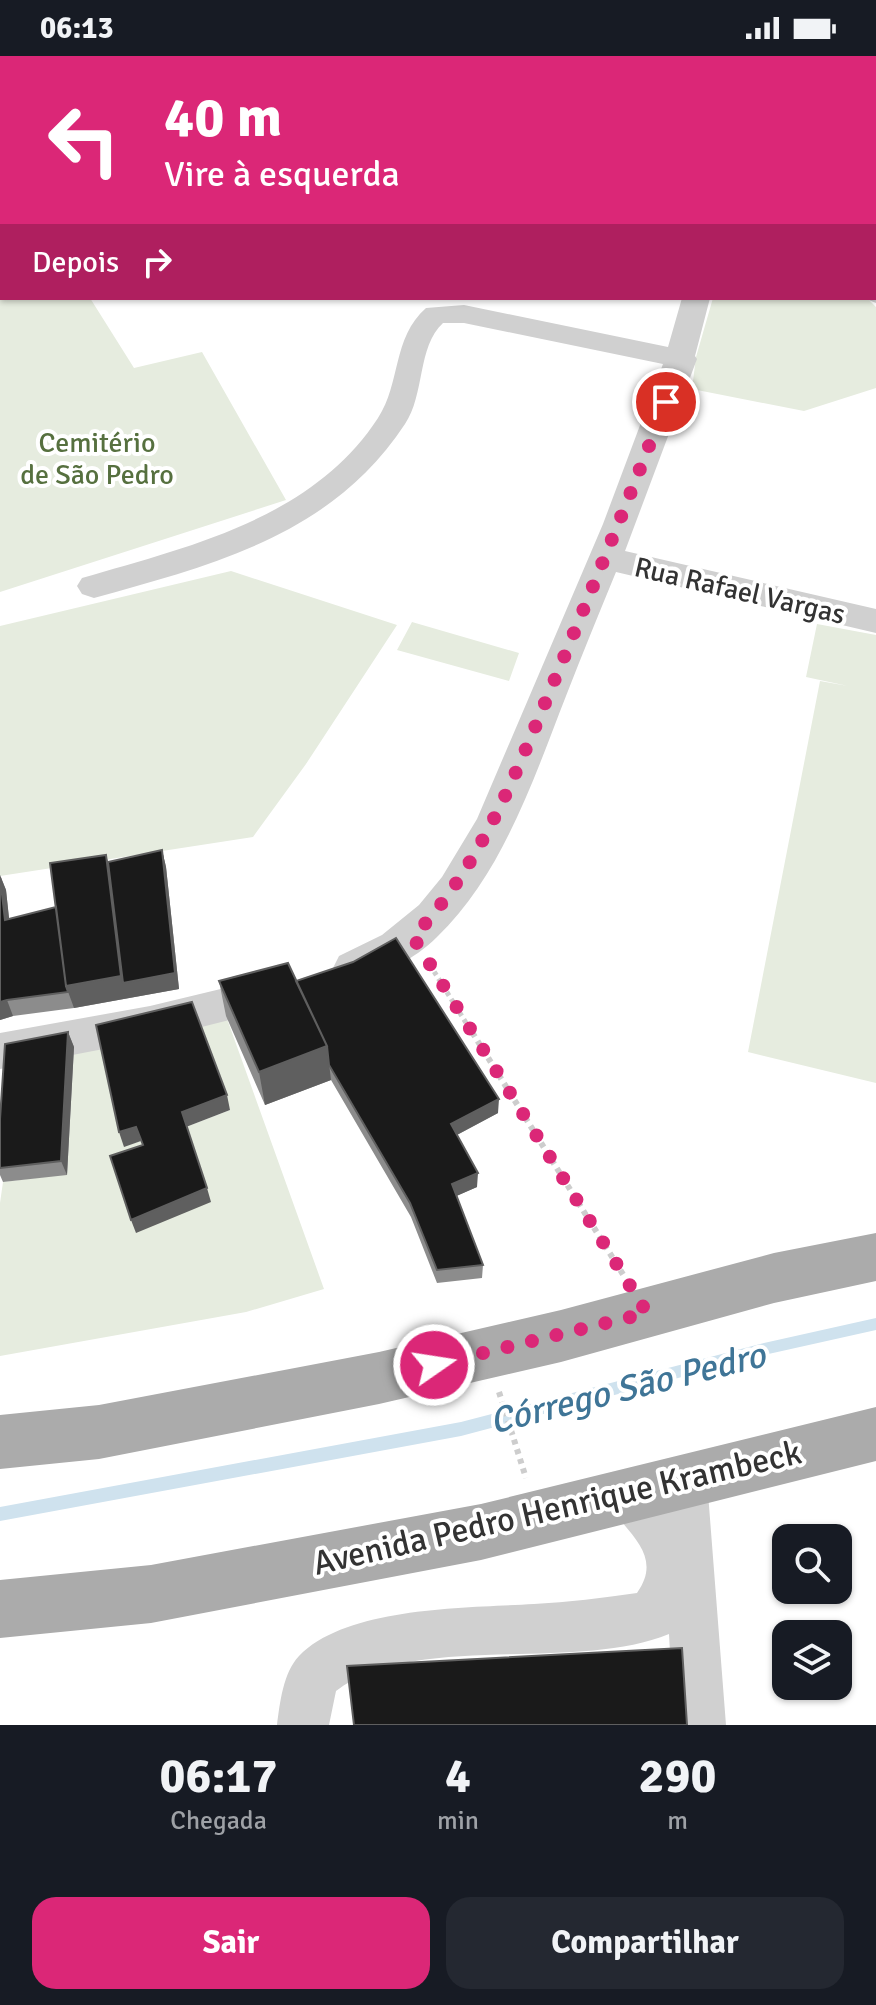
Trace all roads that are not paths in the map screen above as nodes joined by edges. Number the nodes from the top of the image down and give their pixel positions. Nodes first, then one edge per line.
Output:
1 (696, 300) edge
2 (682, 359) junction
3 (605, 558) junction
4 (94, 586) dead end
5 (876, 621) edge
6 (0, 1051) edge
7 (876, 1257) edge
8 (876, 1434) edge
9 (0, 1442) edge
10 (683, 1480) junction
11 (628, 1495) junction
12 (0, 1609) edge
13 (651, 1616) junction
14 (697, 1655) junction
15 (303, 1725) edge
16 (700, 1725) edge

1 - 2 street
2 - 3 street
2 - 4 street
3 - 5 street, Rua Rafael Vargas
3 - 6 street
7 - 9 main road
8 - 10 main road, Avenida Pedro Henrique Krambeck
10 - 11 main road, Avenida Pedro Henrique Krambeck
10 - 14 street
11 - 12 main road, Avenida Pedro Henrique Krambeck
11 - 13 street
13 - 14 street
13 - 15 street
14 - 16 street

